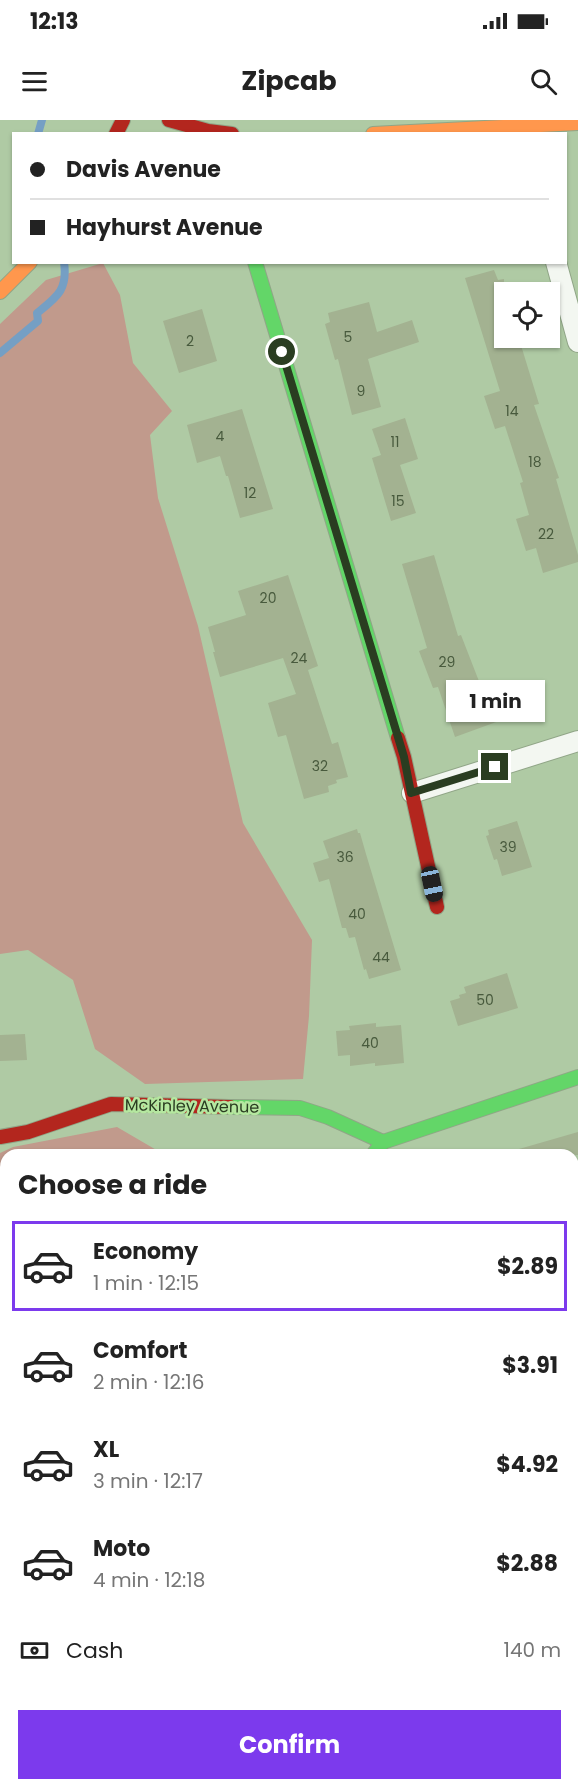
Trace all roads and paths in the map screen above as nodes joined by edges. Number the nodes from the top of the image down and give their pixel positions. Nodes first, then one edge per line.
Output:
1 (169, 120) edge
2 (578, 123) edge
3 (532, 129) edge
4 (217, 132) edge
5 (437, 132) edge
6 (28, 264) edge
7 (256, 264) edge
8 (557, 264) edge
9 (0, 292) edge
10 (578, 342) edge
11 (578, 741) edge
12 (411, 793) junction
13 (437, 907) dead end
14 (578, 1077) edge
15 (0, 1137) edge
16 (383, 1142) junction
17 (378, 1149) edge

1 - 4 street
2 - 3 street
3 - 5 street
6 - 9 street
7 - 12 street
8 - 10 street
11 - 12 street
12 - 13 street
14 - 16 street
15 - 16 street, McKinley Avenue
16 - 17 street

